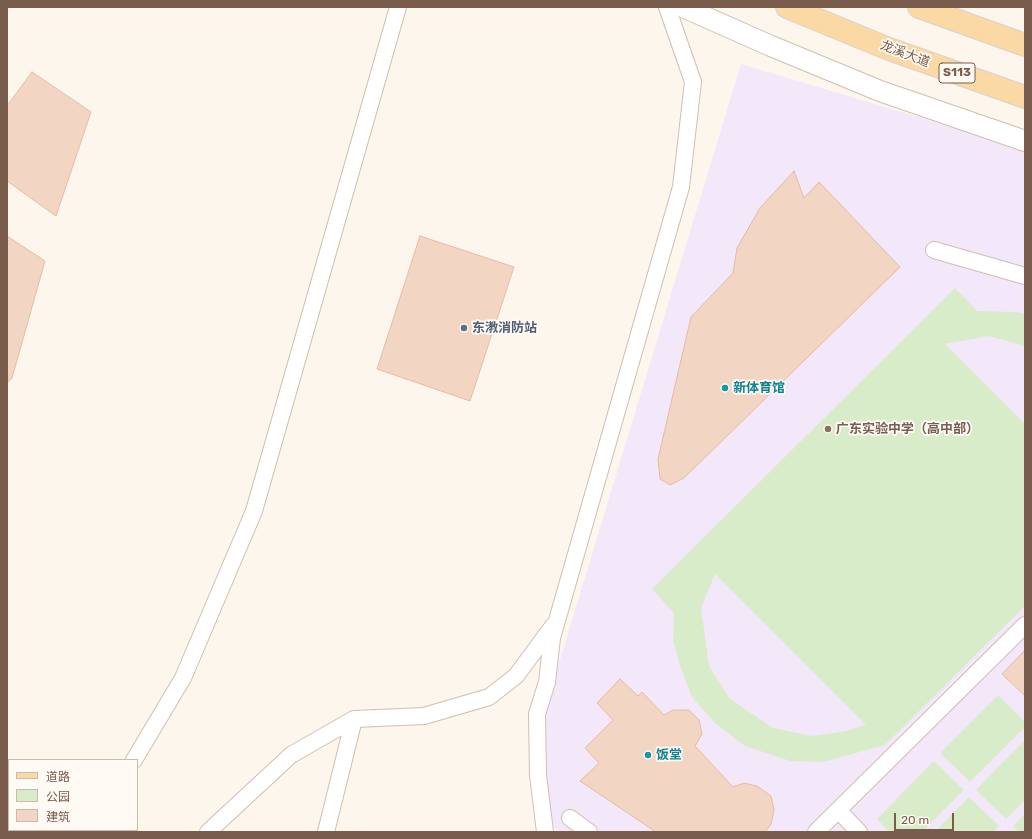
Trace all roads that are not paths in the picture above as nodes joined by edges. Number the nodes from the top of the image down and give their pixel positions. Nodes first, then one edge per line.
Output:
1 (398, 7) edge
2 (667, 7) edge
3 (683, 7) edge
4 (788, 7) edge
5 (919, 7) edge
6 (1025, 45) edge
7 (1025, 97) edge
8 (1025, 141) edge
9 (934, 250) dead end
10 (1025, 276) edge
11 (557, 620) junction
12 (1025, 625) edge
13 (354, 719) junction
14 (135, 759) edge
15 (838, 810) junction
16 (570, 818) dead end
17 (208, 832) edge
18 (326, 832) edge
19 (545, 832) edge
20 (589, 832) edge
21 (816, 832) edge
22 (859, 832) edge

1 - 14 street
2 - 11 street
3 - 8 street
4 - 7 main road, 龙溪大道 / S113
5 - 6 main road
9 - 10 street
11 - 13 street
11 - 19 street
12 - 15 street
13 - 17 street
13 - 18 street
15 - 21 street
15 - 22 street
16 - 20 street

